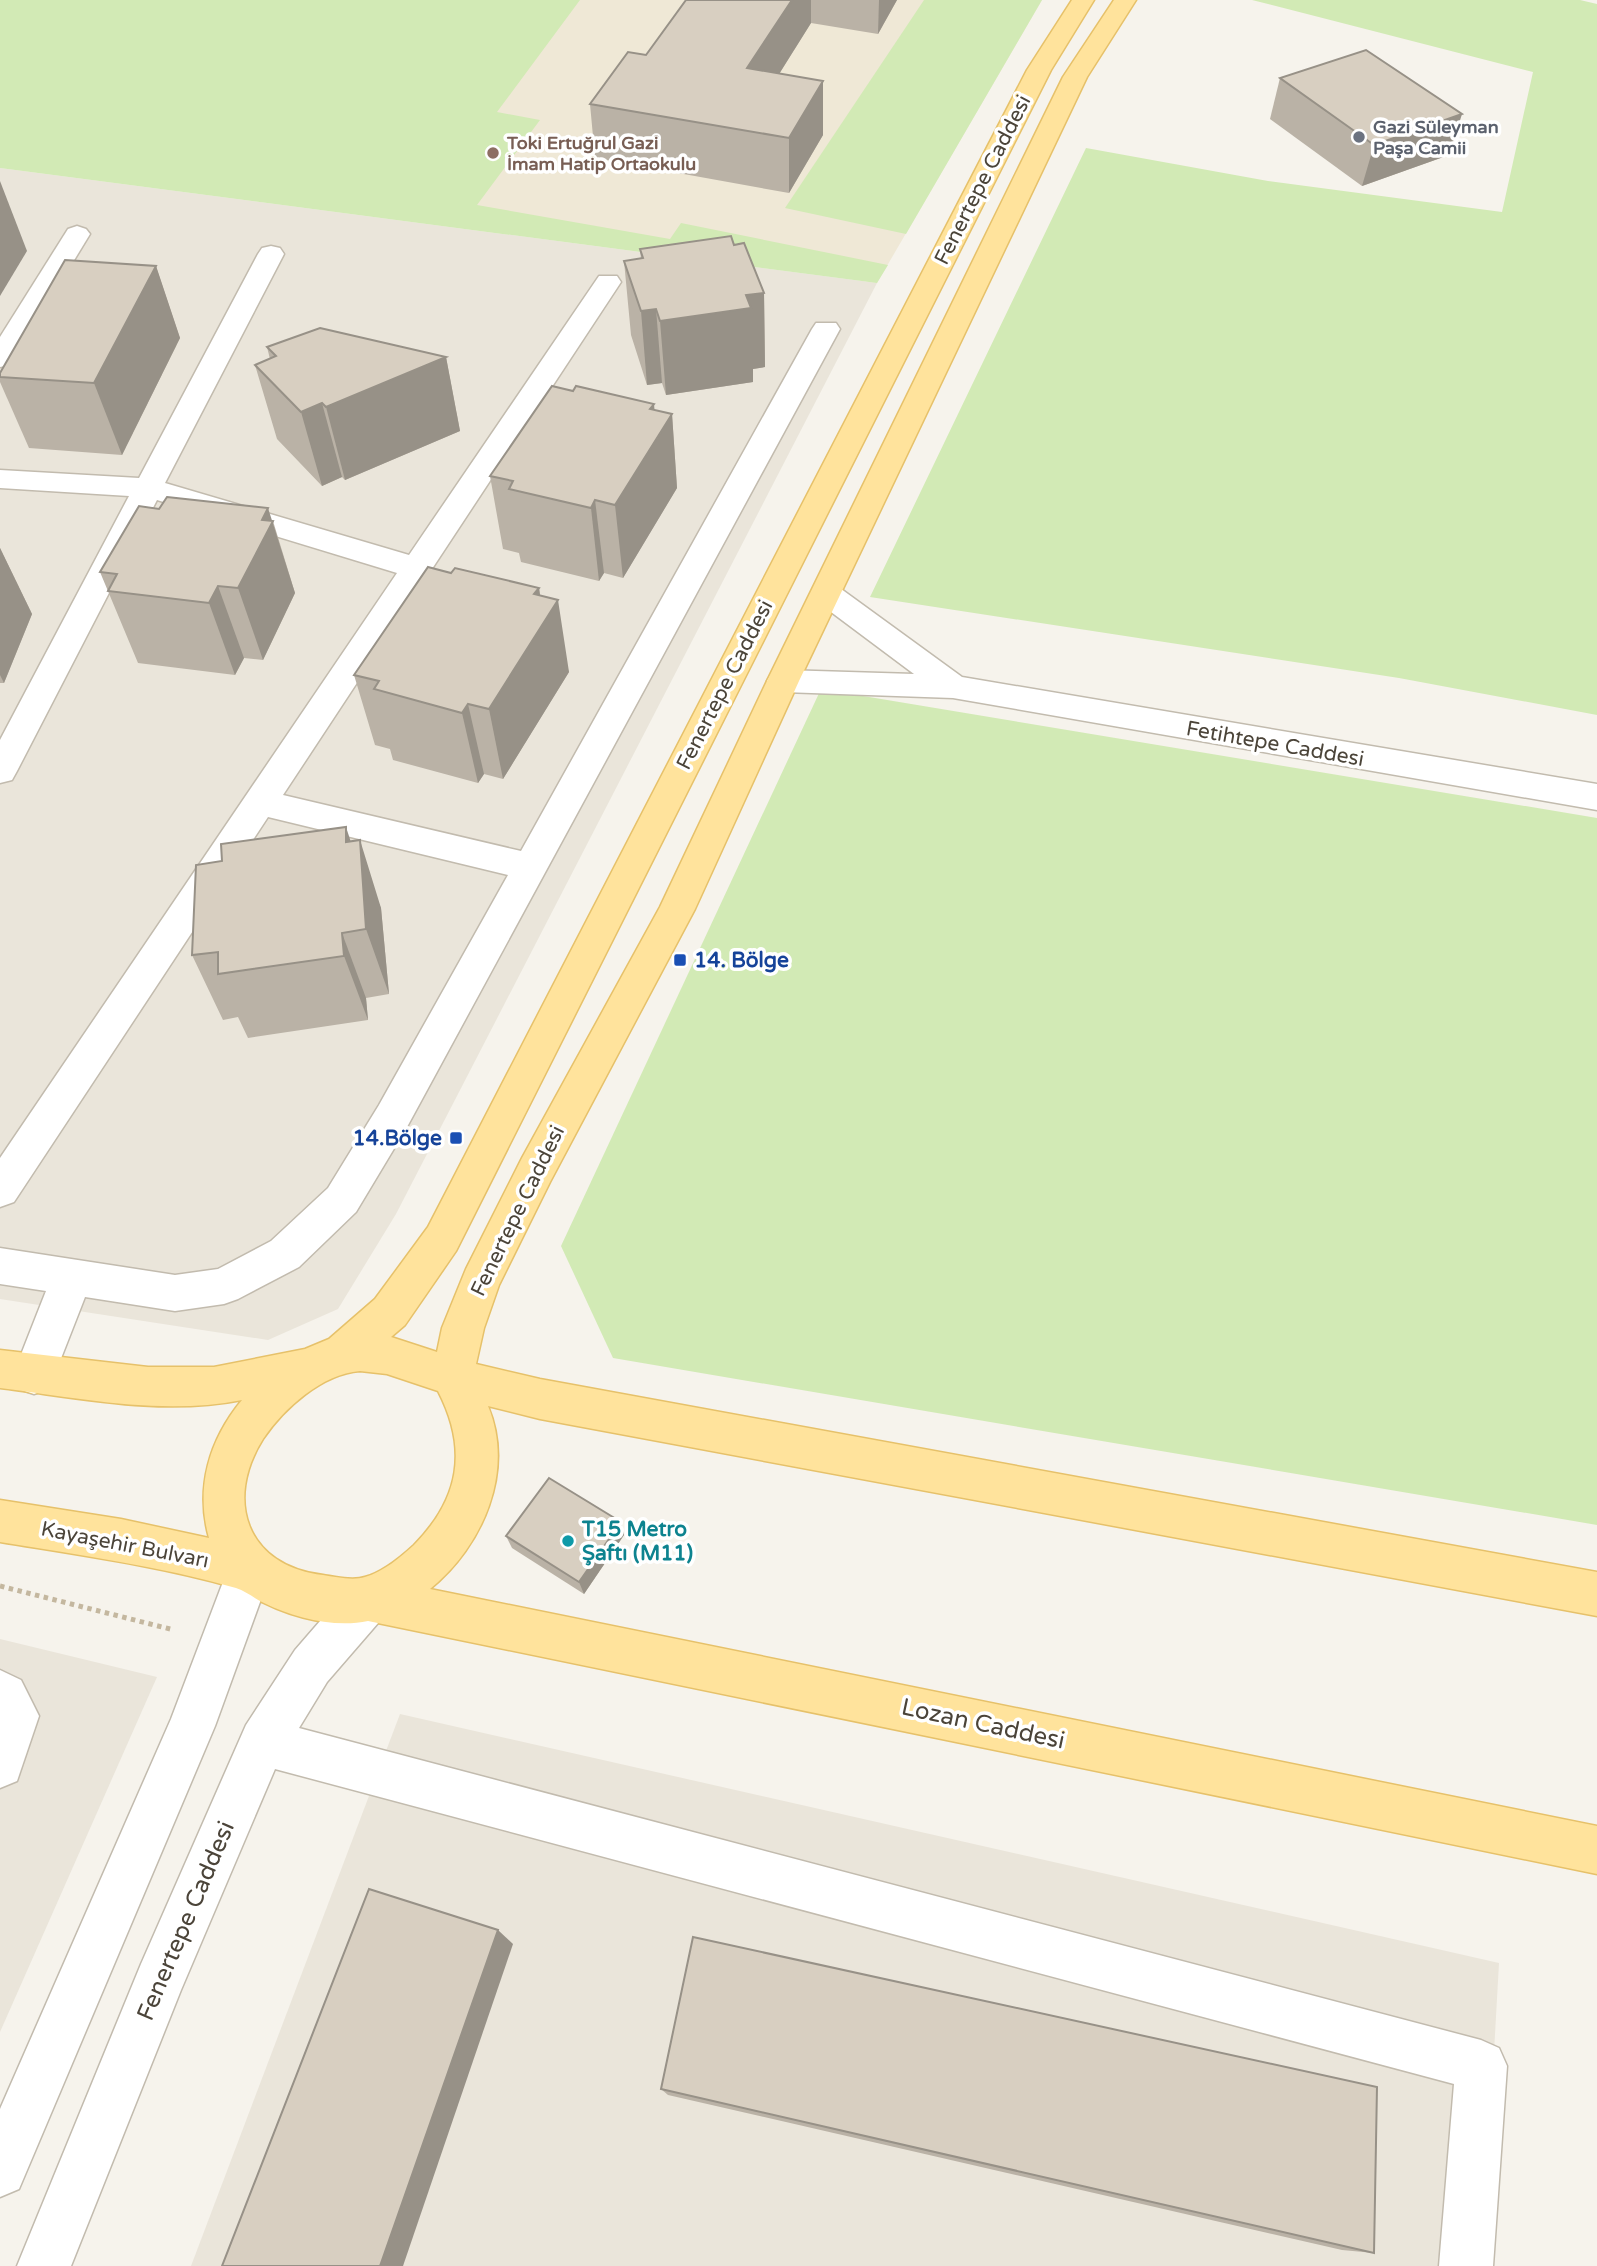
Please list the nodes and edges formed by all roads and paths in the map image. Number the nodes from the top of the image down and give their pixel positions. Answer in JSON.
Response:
{"nodes":[{"id":1,"x":1083,"y":0,"type":"edge"},
{"id":2,"x":1125,"y":0,"type":"edge"},
{"id":3,"x":77,"y":234,"type":"dead end"},
{"id":4,"x":271,"y":254,"type":"dead end"},
{"id":5,"x":608,"y":282,"type":"dead end"},
{"id":6,"x":826,"y":329,"type":"dead end"},
{"id":7,"x":0,"y":359,"type":"edge"},
{"id":8,"x":0,"y":479,"type":"edge"},
{"id":9,"x":148,"y":488,"type":"junction"},
{"id":10,"x":417,"y":568,"type":"junction"},
{"id":11,"x":826,"y":593,"type":"junction"},
{"id":12,"x":783,"y":681,"type":"junction"},
{"id":13,"x":953,"y":687,"type":"junction"},
{"id":14,"x":0,"y":771,"type":"edge"},
{"id":15,"x":1597,"y":797,"type":"edge"},
{"id":16,"x":260,"y":802,"type":"junction"},
{"id":17,"x":530,"y":867,"type":"junction"},
{"id":18,"x":0,"y":1190,"type":"edge"},
{"id":19,"x":0,"y":1266,"type":"edge"},
{"id":20,"x":72,"y":1278,"type":"junction"},
{"id":21,"x":329,"y":1360,"type":"junction"},
{"id":22,"x":17,"y":1372,"type":"edge"},
{"id":23,"x":452,"y":1376,"type":"junction"},
{"id":24,"x":0,"y":1521,"type":"edge"},
{"id":25,"x":250,"y":1569,"type":"junction"},
{"id":26,"x":0,"y":1586,"type":"edge"},
{"id":27,"x":1597,"y":1594,"type":"edge"},
{"id":28,"x":369,"y":1599,"type":"junction"},
{"id":29,"x":223,"y":1643,"type":"junction"},
{"id":30,"x":0,"y":1693,"type":"edge"},
{"id":31,"x":263,"y":1742,"type":"junction"},
{"id":32,"x":0,"y":1764,"type":"edge"},
{"id":33,"x":1597,"y":1850,"type":"edge"},
{"id":34,"x":0,"y":2170,"type":"edge"},
{"id":35,"x":44,"y":2266,"type":"edge"},
{"id":36,"x":1466,"y":2266,"type":"edge"}],
"edges":[{"from":1,"to":21,"type":"main road","name":"Fenertepe Caddesi"},
{"from":2,"to":11,"type":"main road","name":"Fenertepe Caddesi"},
{"from":3,"to":7,"type":"street"},
{"from":4,"to":9,"type":"street"},
{"from":5,"to":10,"type":"street"},
{"from":6,"to":17,"type":"street"},
{"from":8,"to":9,"type":"street"},
{"from":9,"to":10,"type":"street"},
{"from":9,"to":14,"type":"street"},
{"from":10,"to":16,"type":"street"},
{"from":11,"to":12,"type":"main road","name":"Fenertepe Caddesi"},
{"from":11,"to":13,"type":"street"},
{"from":12,"to":13,"type":"street","name":"Fetihtepe Caddesi"},
{"from":12,"to":23,"type":"main road","name":"Fenertepe Caddesi"},
{"from":13,"to":15,"type":"street","name":"Fetihtepe Caddesi"},
{"from":16,"to":17,"type":"street"},
{"from":16,"to":18,"type":"street"},
{"from":17,"to":20,"type":"street"},
{"from":19,"to":20,"type":"street"},
{"from":20,"to":22,"type":"street"},
{"from":21,"to":22,"type":"main road"},
{"from":21,"to":23,"type":"main road"},
{"from":21,"to":25,"type":"main road","name":"Fenertepe Caddesi"},
{"from":23,"to":27,"type":"main road"},
{"from":23,"to":28,"type":"main road"},
{"from":24,"to":25,"type":"main road","name":"Kayaşehir Bulvarı"},
{"from":25,"to":28,"type":"main road","name":"Lozan Caddesi"},
{"from":25,"to":29,"type":"street"},
{"from":26,"to":29,"type":"path"},
{"from":28,"to":31,"type":"street","name":"Fenertepe Caddesi"},
{"from":28,"to":33,"type":"main road","name":"Lozan Caddesi"},
{"from":29,"to":34,"type":"street"},
{"from":30,"to":32,"type":"street"},
{"from":31,"to":35,"type":"street","name":"Fenertepe Caddesi"},
{"from":31,"to":36,"type":"street"}]}
